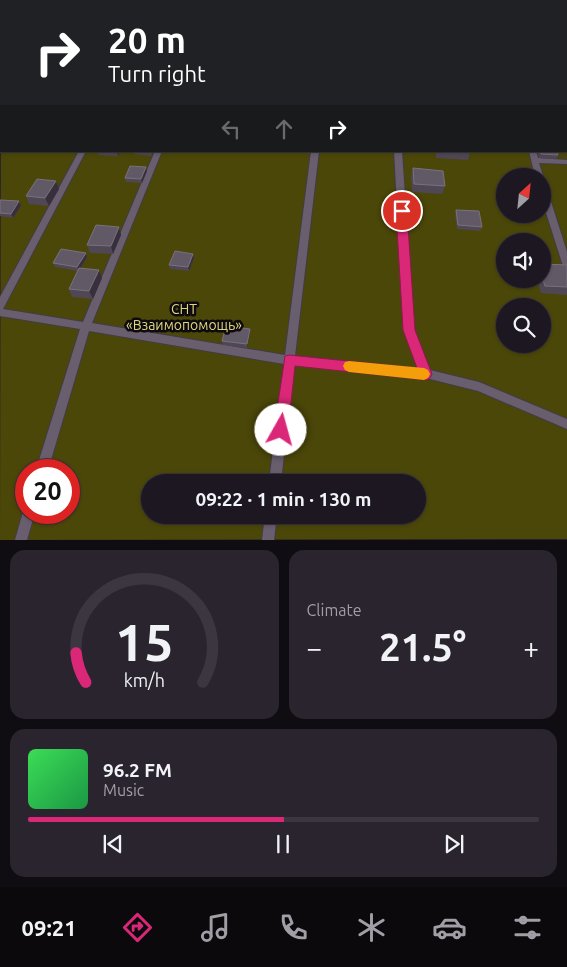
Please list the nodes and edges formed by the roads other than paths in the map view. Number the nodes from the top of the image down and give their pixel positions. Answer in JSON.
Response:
{"nodes":[{"id":1,"x":82,"y":152,"type":"edge"},
{"id":2,"x":159,"y":152,"type":"edge"},
{"id":3,"x":315,"y":152,"type":"edge"},
{"id":4,"x":398,"y":152,"type":"edge"},
{"id":5,"x":532,"y":152,"type":"edge"},
{"id":6,"x":534,"y":160,"type":"junction"},
{"id":7,"x":567,"y":162,"type":"edge"},
{"id":8,"x":537,"y":168,"type":"edge"},
{"id":9,"x":551,"y":211,"type":"edge"},
{"id":10,"x":564,"y":248,"type":"edge"},
{"id":11,"x":567,"y":266,"type":"edge"},
{"id":12,"x":0,"y":306,"type":"edge"},
{"id":13,"x":0,"y":312,"type":"edge"},
{"id":14,"x":86,"y":326,"type":"junction"},
{"id":15,"x":289,"y":360,"type":"junction"},
{"id":16,"x":426,"y":374,"type":"junction"},
{"id":17,"x":567,"y":424,"type":"edge"},
{"id":18,"x":45,"y":459,"type":"edge"},
{"id":19,"x":276,"y":474,"type":"edge"},
{"id":20,"x":26,"y":524,"type":"edge"},
{"id":21,"x":270,"y":524,"type":"edge"},
{"id":22,"x":21,"y":540,"type":"edge"},
{"id":23,"x":268,"y":540,"type":"edge"}],
"edges":[{"from":1,"to":12,"type":"lane"},
{"from":2,"to":14,"type":"lane"},
{"from":3,"to":15,"type":"lane"},
{"from":4,"to":16,"type":"lane"},
{"from":5,"to":6,"type":"lane"},
{"from":6,"to":7,"type":"lane"},
{"from":6,"to":8,"type":"lane"},
{"from":9,"to":10,"type":"lane"},
{"from":10,"to":11,"type":"lane"},
{"from":13,"to":14,"type":"lane"},
{"from":14,"to":15,"type":"lane"},
{"from":14,"to":18,"type":"lane"},
{"from":15,"to":16,"type":"lane"},
{"from":15,"to":19,"type":"lane"},
{"from":16,"to":17,"type":"lane"},
{"from":20,"to":22,"type":"lane"},
{"from":21,"to":23,"type":"lane"}]}
